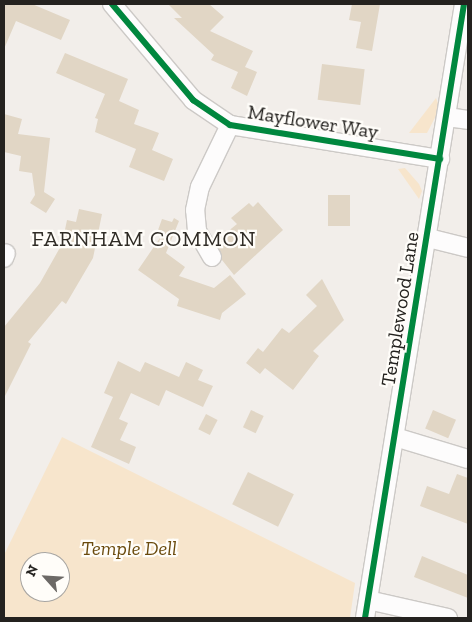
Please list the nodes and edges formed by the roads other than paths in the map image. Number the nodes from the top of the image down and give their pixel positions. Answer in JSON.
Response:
{"nodes":[{"id":1,"x":112,"y":4,"type":"edge"},
{"id":2,"x":464,"y":4,"type":"edge"},
{"id":3,"x":447,"y":117,"type":"junction"},
{"id":4,"x":468,"y":120,"type":"edge"},
{"id":5,"x":230,"y":125,"type":"junction"},
{"id":6,"x":440,"y":159,"type":"junction"},
{"id":7,"x":428,"y":238,"type":"junction"},
{"id":8,"x":468,"y":248,"type":"edge"},
{"id":9,"x":212,"y":257,"type":"dead end"},
{"id":10,"x":395,"y":437,"type":"junction"},
{"id":11,"x":468,"y":459,"type":"edge"},
{"id":12,"x":368,"y":600,"type":"junction"},
{"id":13,"x":365,"y":618,"type":"edge"},
{"id":14,"x":448,"y":618,"type":"edge"}],
"edges":[{"from":1,"to":5,"type":"street","name":"Mayflower Way"},
{"from":2,"to":3,"type":"street","name":"Templewood Lane"},
{"from":3,"to":4,"type":"street"},
{"from":3,"to":6,"type":"street","name":"Templewood Lane"},
{"from":5,"to":6,"type":"street","name":"Mayflower Way"},
{"from":5,"to":9,"type":"street"},
{"from":6,"to":7,"type":"street","name":"Templewood Lane"},
{"from":7,"to":8,"type":"street"},
{"from":7,"to":10,"type":"street","name":"Templewood Lane"},
{"from":10,"to":11,"type":"street"},
{"from":10,"to":12,"type":"street","name":"Templewood Lane"},
{"from":12,"to":13,"type":"street","name":"Templewood Lane"},
{"from":12,"to":14,"type":"street"}]}
